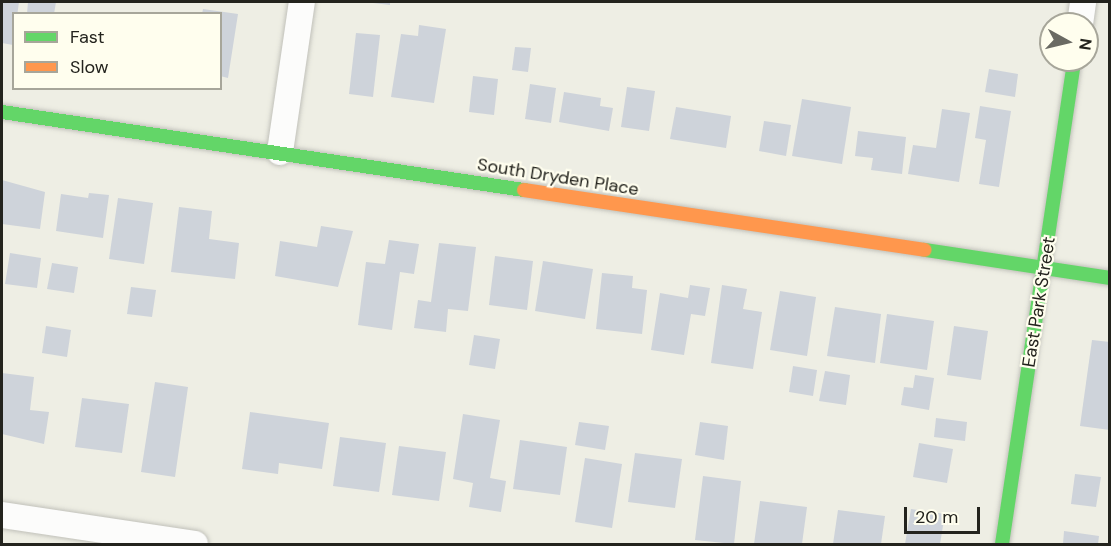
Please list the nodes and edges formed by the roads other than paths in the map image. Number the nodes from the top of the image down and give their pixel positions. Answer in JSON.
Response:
{"nodes":[{"id":1,"x":302,"y":2,"type":"edge"},
{"id":2,"x":1072,"y":72,"type":"edge"},
{"id":3,"x":2,"y":112,"type":"edge"},
{"id":4,"x":280,"y":152,"type":"junction"},
{"id":5,"x":1044,"y":268,"type":"junction"},
{"id":6,"x":1110,"y":278,"type":"edge"},
{"id":7,"x":2,"y":516,"type":"edge"},
{"id":8,"x":195,"y":544,"type":"edge"},
{"id":9,"x":1002,"y":544,"type":"edge"}],
"edges":[{"from":1,"to":4,"type":"street"},
{"from":2,"to":5,"type":"street","name":"East Park Street"},
{"from":3,"to":4,"type":"street","name":"South Dryden Place"},
{"from":4,"to":5,"type":"street","name":"South Dryden Place"},
{"from":5,"to":6,"type":"street","name":"South Dryden Place"},
{"from":5,"to":9,"type":"street","name":"East Park Street"},
{"from":7,"to":8,"type":"street"}]}
